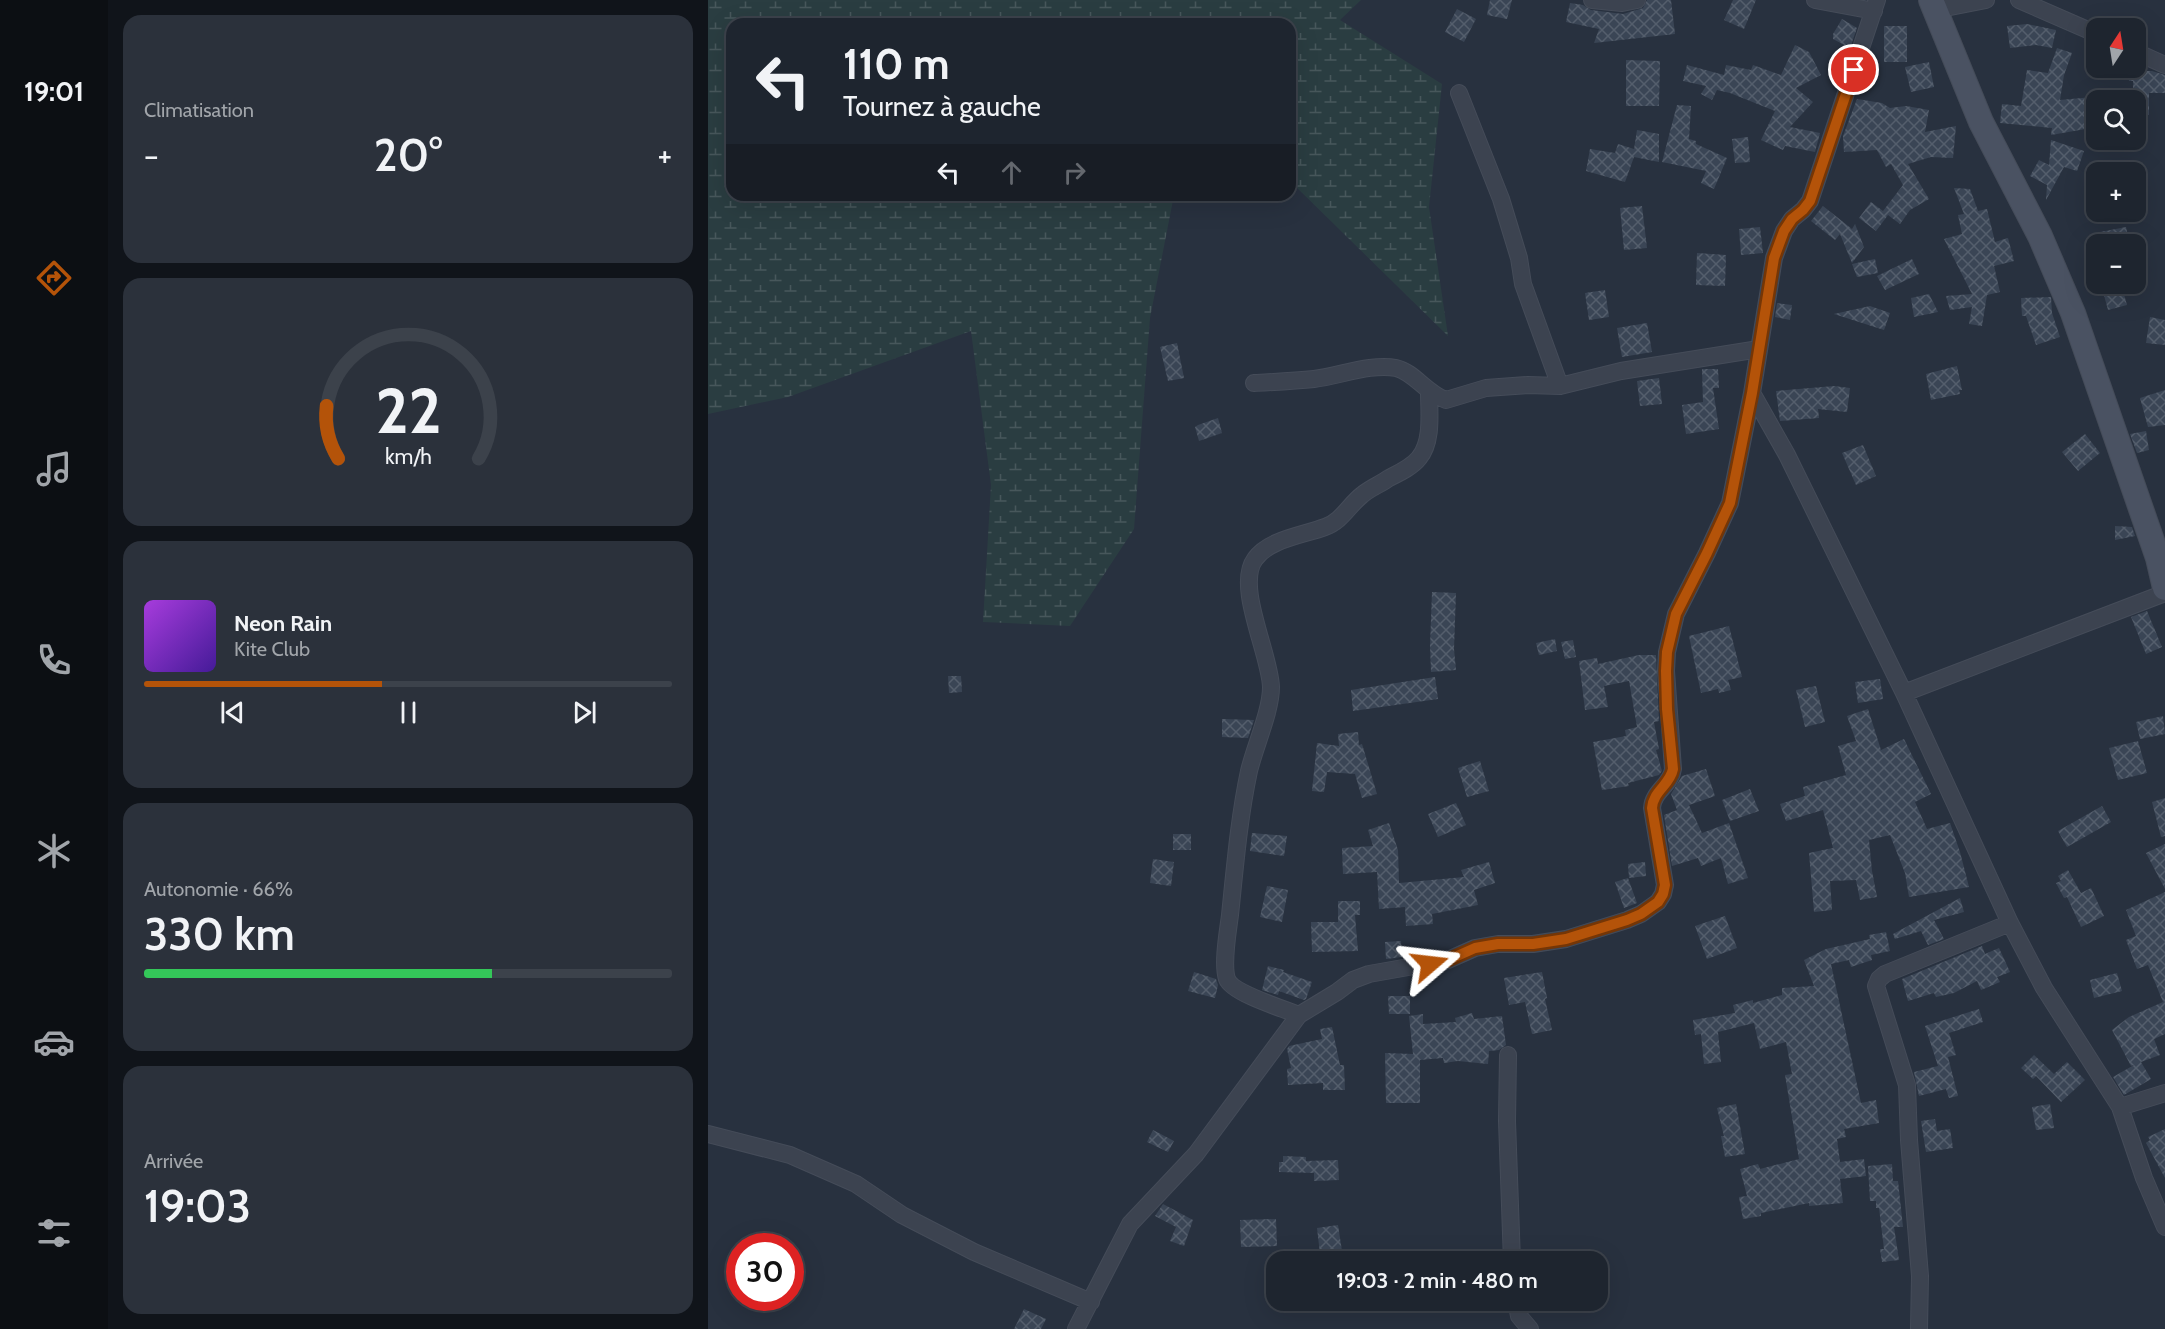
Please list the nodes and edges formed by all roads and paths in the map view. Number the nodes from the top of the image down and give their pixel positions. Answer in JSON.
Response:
{"nodes":[{"id":1,"x":1592,"y":0,"type":"edge"},
{"id":2,"x":1637,"y":0,"type":"edge"},
{"id":3,"x":1815,"y":0,"type":"edge"},
{"id":4,"x":1986,"y":0,"type":"edge"},
{"id":5,"x":2019,"y":0,"type":"edge"},
{"id":6,"x":1876,"y":5,"type":"edge"},
{"id":7,"x":1933,"y":5,"type":"edge"},
{"id":8,"x":2086,"y":29,"type":"edge"},
{"id":9,"x":2146,"y":56,"type":"edge"},
{"id":10,"x":2165,"y":65,"type":"edge"},
{"id":11,"x":1459,"y":93,"type":"dead end"},
{"id":12,"x":1759,"y":350,"type":"junction"},
{"id":13,"x":1254,"y":383,"type":"dead end"},
{"id":14,"x":1560,"y":386,"type":"junction"},
{"id":15,"x":1429,"y":392,"type":"junction"},
{"id":16,"x":1752,"y":393,"type":"junction"},
{"id":17,"x":2165,"y":588,"type":"edge"},
{"id":18,"x":2165,"y":592,"type":"edge"},
{"id":19,"x":1904,"y":693,"type":"junction"},
{"id":20,"x":2010,"y":923,"type":"junction"},
{"id":21,"x":1299,"y":1015,"type":"junction"},
{"id":22,"x":1508,"y":1055,"type":"dead end"},
{"id":23,"x":2165,"y":1093,"type":"edge"},
{"id":24,"x":2120,"y":1107,"type":"junction"},
{"id":25,"x":708,"y":1134,"type":"edge"},
{"id":26,"x":2165,"y":1227,"type":"edge"},
{"id":27,"x":1512,"y":1251,"type":"edge"},
{"id":28,"x":1091,"y":1302,"type":"junction"},
{"id":29,"x":1518,"y":1311,"type":"edge"},
{"id":30,"x":1076,"y":1329,"type":"edge"},
{"id":31,"x":1530,"y":1329,"type":"edge"},
{"id":32,"x":1919,"y":1329,"type":"edge"}],
"edges":[{"from":1,"to":2,"type":"street"},
{"from":3,"to":6,"type":"street"},
{"from":4,"to":7,"type":"street"},
{"from":5,"to":8,"type":"street"},
{"from":6,"to":12,"type":"street"},
{"from":7,"to":17,"type":"street"},
{"from":9,"to":10,"type":"street"},
{"from":11,"to":14,"type":"street"},
{"from":12,"to":14,"type":"street"},
{"from":12,"to":16,"type":"street"},
{"from":13,"to":15,"type":"street"},
{"from":14,"to":15,"type":"street"},
{"from":15,"to":21,"type":"street"},
{"from":16,"to":19,"type":"street"},
{"from":16,"to":21,"type":"street"},
{"from":18,"to":19,"type":"street"},
{"from":19,"to":20,"type":"street"},
{"from":20,"to":24,"type":"street"},
{"from":20,"to":32,"type":"street"},
{"from":21,"to":28,"type":"street"},
{"from":22,"to":27,"type":"street"},
{"from":23,"to":24,"type":"street"},
{"from":24,"to":26,"type":"street"},
{"from":25,"to":28,"type":"street"},
{"from":28,"to":30,"type":"street"},
{"from":29,"to":31,"type":"street"}]}
